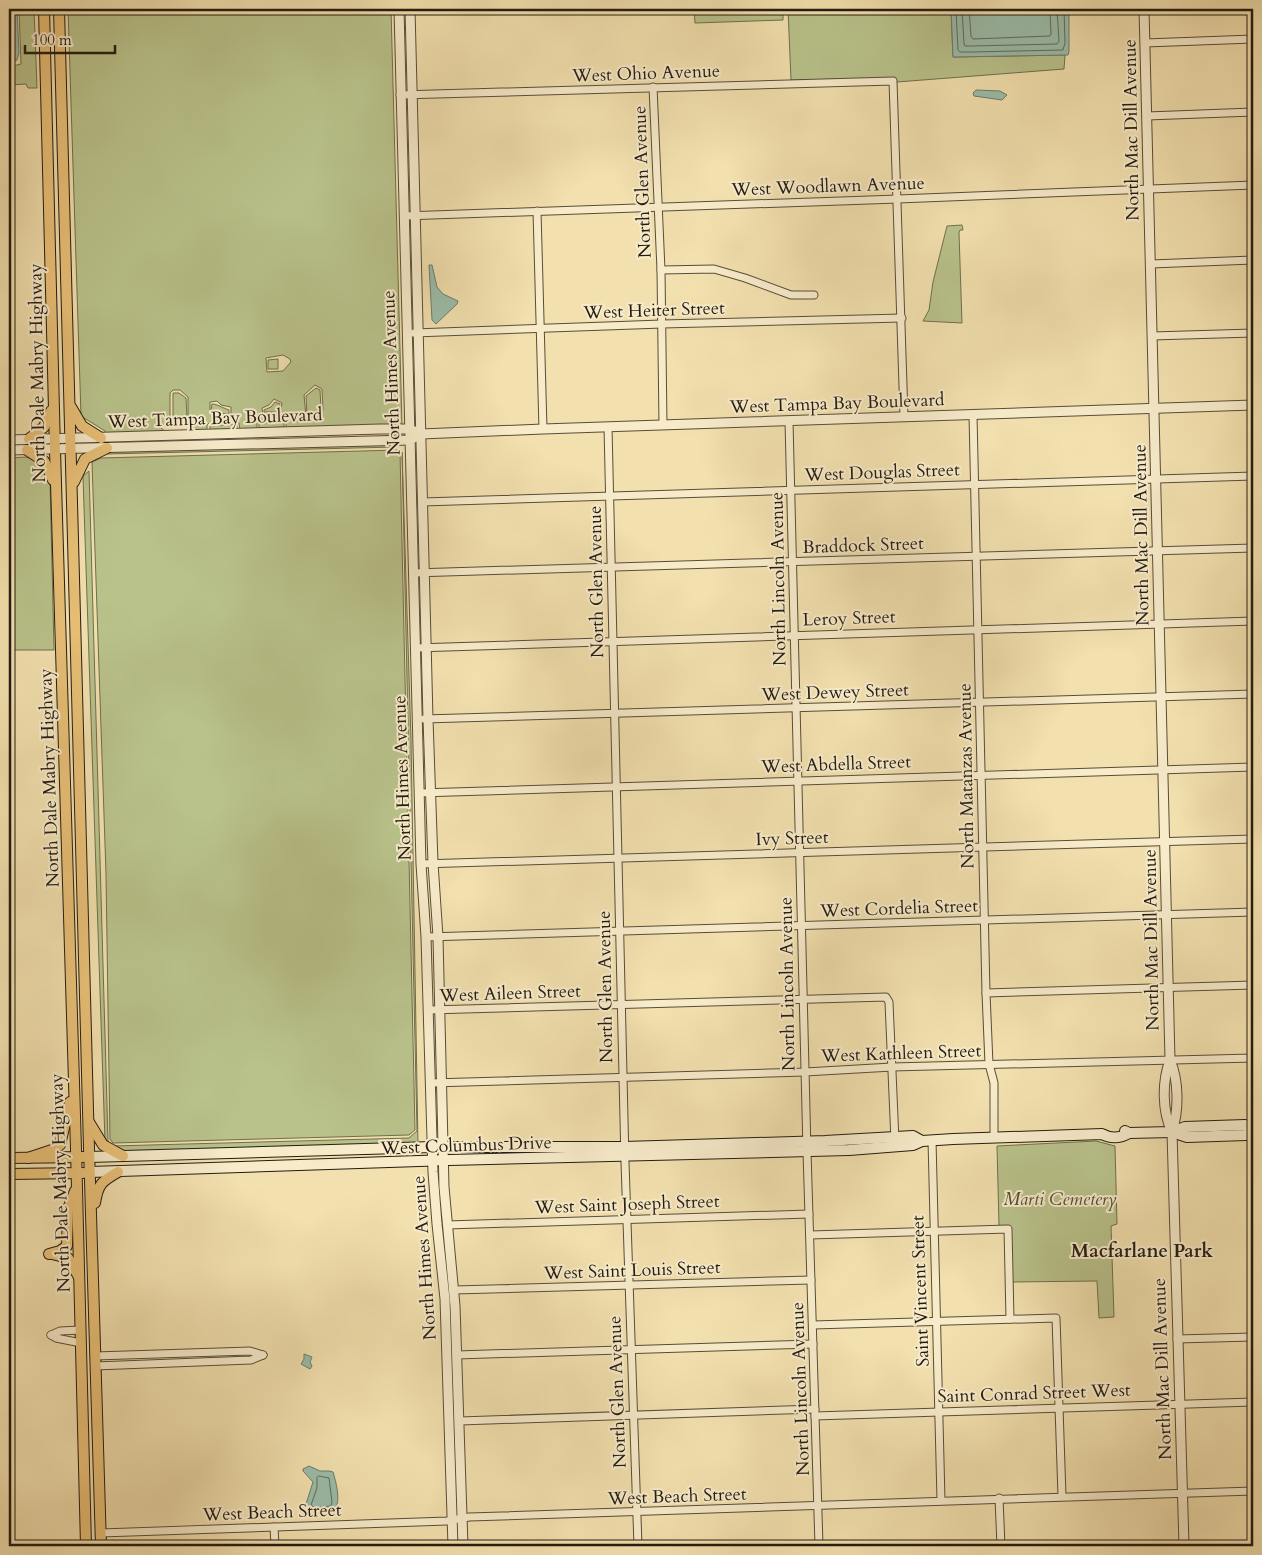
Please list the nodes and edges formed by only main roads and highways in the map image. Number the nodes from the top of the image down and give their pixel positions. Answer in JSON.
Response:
{"nodes":[{"id":1,"x":44,"y":9,"type":"edge"},
{"id":2,"x":59,"y":9,"type":"edge"},
{"id":3,"x":46,"y":72,"type":"junction"},
{"id":4,"x":61,"y":72,"type":"junction"},
{"id":5,"x":54,"y":405,"type":"junction"},
{"id":6,"x":70,"y":405,"type":"junction"},
{"id":7,"x":101,"y":438,"type":"road end"},
{"id":8,"x":29,"y":439,"type":"road end"},
{"id":9,"x":106,"y":448,"type":"road end"},
{"id":10,"x":27,"y":450,"type":"road end"},
{"id":11,"x":72,"y":485,"type":"junction"},
{"id":12,"x":56,"y":488,"type":"junction"},
{"id":13,"x":65,"y":758,"type":"junction"},
{"id":14,"x":80,"y":758,"type":"junction"},
{"id":15,"x":74,"y":1084,"type":"junction"},
{"id":16,"x":88,"y":1122,"type":"junction"},
{"id":17,"x":1253,"y":1130,"type":"edge"},
{"id":18,"x":258,"y":1151,"type":"junction"},
{"id":19,"x":624,"y":1152,"type":"junction"},
{"id":20,"x":89,"y":1156,"type":"junction"},
{"id":21,"x":123,"y":1156,"type":"junction"},
{"id":22,"x":76,"y":1157,"type":"junction"},
{"id":23,"x":9,"y":1158,"type":"edge"},
{"id":24,"x":28,"y":1158,"type":"junction"},
{"id":25,"x":259,"y":1167,"type":"junction"},
{"id":26,"x":90,"y":1172,"type":"junction"},
{"id":27,"x":118,"y":1172,"type":"junction"},
{"id":28,"x":76,"y":1173,"type":"junction"},
{"id":29,"x":9,"y":1174,"type":"edge"},
{"id":30,"x":77,"y":1185,"type":"junction"},
{"id":31,"x":92,"y":1228,"type":"junction"},
{"id":32,"x":79,"y":1277,"type":"junction"},
{"id":33,"x":81,"y":1330,"type":"junction"},
{"id":34,"x":95,"y":1365,"type":"junction"},
{"id":35,"x":84,"y":1438,"type":"junction"},
{"id":36,"x":98,"y":1438,"type":"junction"},
{"id":37,"x":86,"y":1513,"type":"junction"},
{"id":38,"x":101,"y":1533,"type":"junction"},
{"id":39,"x":86,"y":1546,"type":"edge"},
{"id":40,"x":102,"y":1546,"type":"edge"}],
"edges":[{"from":1,"to":3,"type":"main road","name":"North Dale Mabry Highway"},
{"from":2,"to":4,"type":"main road","name":"North Dale Mabry Highway"},
{"from":3,"to":4,"type":"main road"},
{"from":3,"to":5,"type":"main road","name":"North Dale Mabry Highway"},
{"from":4,"to":6,"type":"main road","name":"North Dale Mabry Highway"},
{"from":5,"to":8,"type":"main road"},
{"from":5,"to":12,"type":"main road","name":"North Dale Mabry Highway"},
{"from":6,"to":7,"type":"main road"},
{"from":6,"to":11,"type":"main road","name":"North Dale Mabry Highway"},
{"from":9,"to":11,"type":"main road"},
{"from":10,"to":12,"type":"main road"},
{"from":11,"to":14,"type":"main road","name":"North Dale Mabry Highway"},
{"from":12,"to":13,"type":"main road","name":"North Dale Mabry Highway"},
{"from":13,"to":14,"type":"main road"},
{"from":13,"to":15,"type":"main road","name":"North Dale Mabry Highway"},
{"from":14,"to":16,"type":"main road","name":"North Dale Mabry Highway"},
{"from":15,"to":22,"type":"main road","name":"North Dale Mabry Highway"},
{"from":15,"to":24,"type":"main road"},
{"from":16,"to":20,"type":"main road","name":"North Dale Mabry Highway"},
{"from":16,"to":21,"type":"main road"},
{"from":17,"to":19,"type":"main road","name":"West Columbus Drive"},
{"from":18,"to":19,"type":"main road","name":"West Columbus Drive"},
{"from":18,"to":21,"type":"main road","name":"West Columbus Drive"},
{"from":18,"to":25,"type":"main road"},
{"from":19,"to":25,"type":"main road","name":"West Columbus Drive"},
{"from":20,"to":21,"type":"main road","name":"West Columbus Drive"},
{"from":20,"to":22,"type":"main road","name":"West Columbus Drive"},
{"from":20,"to":26,"type":"main road","name":"North Dale Mabry Highway"},
{"from":22,"to":24,"type":"main road","name":"West Columbus Drive"},
{"from":22,"to":28,"type":"main road","name":"North Dale Mabry Highway"},
{"from":23,"to":24,"type":"main road","name":"West Columbus Drive"},
{"from":25,"to":27,"type":"main road","name":"West Columbus Drive"},
{"from":26,"to":27,"type":"main road","name":"West Columbus Drive"},
{"from":26,"to":28,"type":"main road","name":"West Columbus Drive"},
{"from":26,"to":31,"type":"main road","name":"North Dale Mabry Highway"},
{"from":27,"to":31,"type":"main road"},
{"from":28,"to":29,"type":"main road","name":"West Columbus Drive"},
{"from":28,"to":30,"type":"main road","name":"North Dale Mabry Highway"},
{"from":30,"to":32,"type":"main road","name":"North Dale Mabry Highway"},
{"from":30,"to":32,"type":"main road"},
{"from":31,"to":34,"type":"main road","name":"North Dale Mabry Highway"},
{"from":32,"to":33,"type":"main road","name":"North Dale Mabry Highway"},
{"from":33,"to":34,"type":"main road"},
{"from":33,"to":35,"type":"main road","name":"North Dale Mabry Highway"},
{"from":34,"to":36,"type":"main road","name":"North Dale Mabry Highway"},
{"from":35,"to":36,"type":"main road"},
{"from":35,"to":37,"type":"main road","name":"North Dale Mabry Highway"},
{"from":36,"to":38,"type":"main road","name":"North Dale Mabry Highway"},
{"from":37,"to":38,"type":"main road"},
{"from":37,"to":39,"type":"main road","name":"North Dale Mabry Highway"},
{"from":38,"to":40,"type":"main road","name":"North Dale Mabry Highway"}]}
